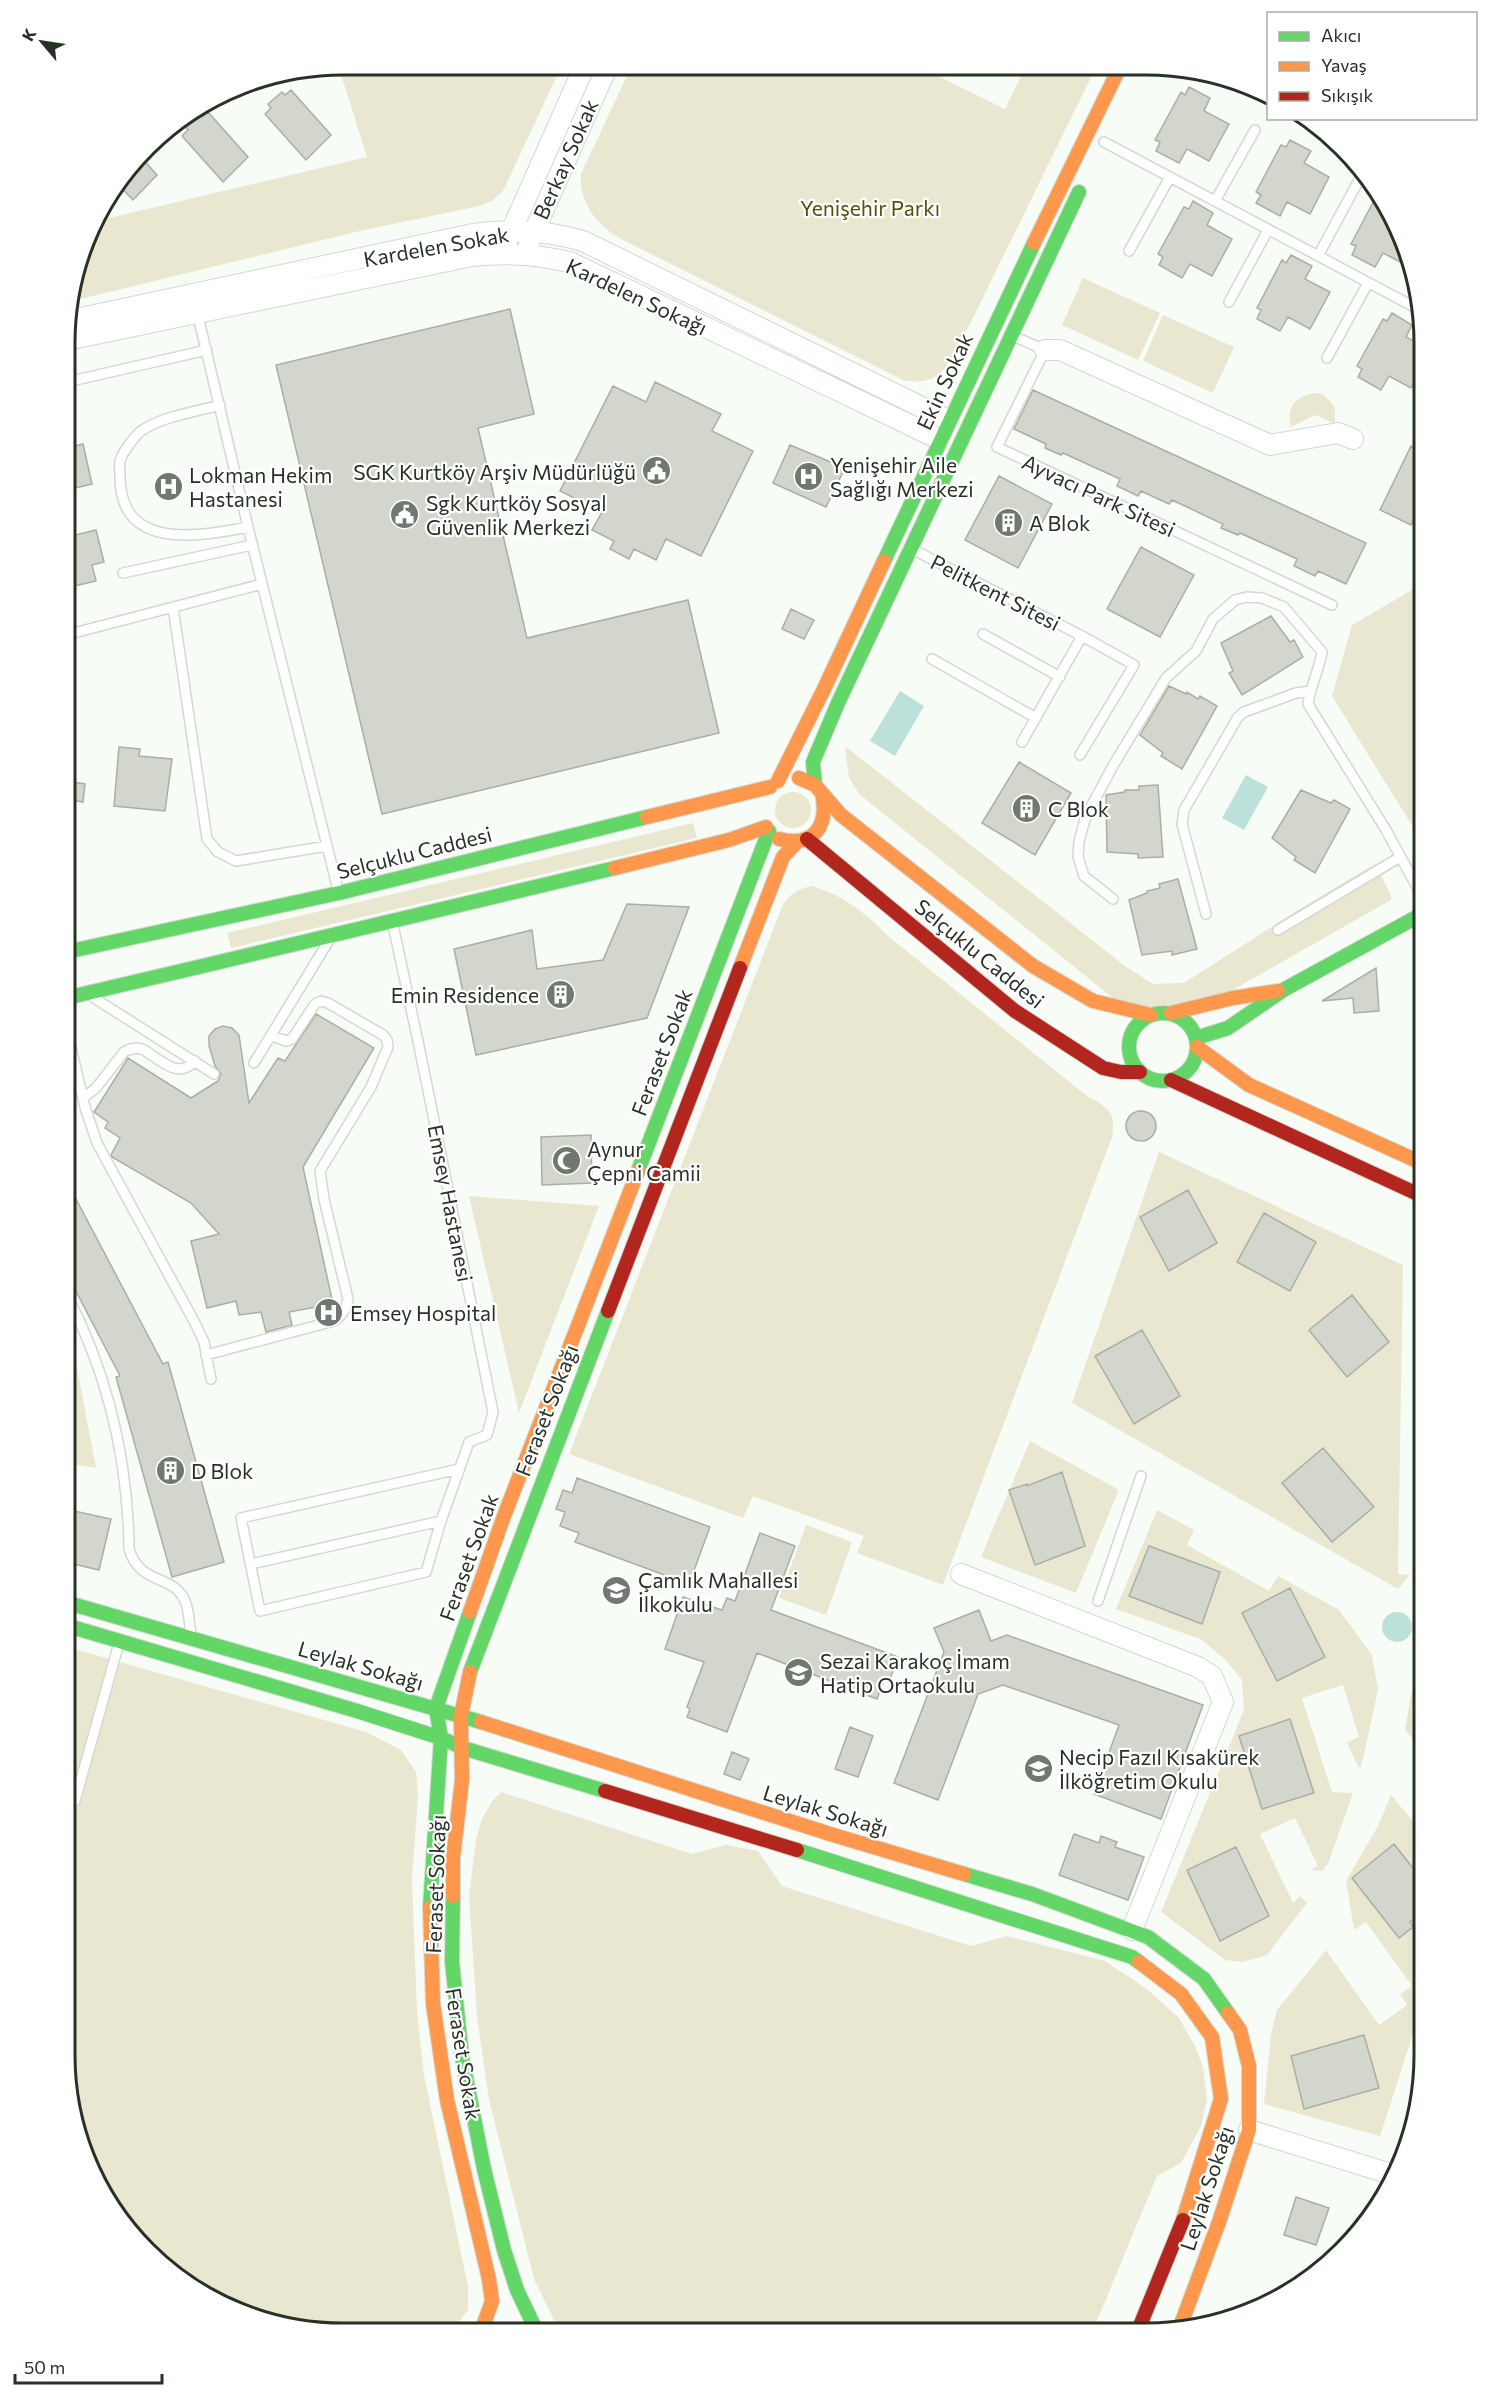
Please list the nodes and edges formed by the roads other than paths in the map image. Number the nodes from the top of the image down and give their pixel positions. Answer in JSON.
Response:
{"nodes":[{"id":1,"x":580,"y":75,"type":"edge"},
{"id":2,"x":603,"y":75,"type":"edge"},
{"id":3,"x":1116,"y":75,"type":"edge"},
{"id":4,"x":1255,"y":130,"type":"dead end"},
{"id":5,"x":1104,"y":142,"type":"dead end"},
{"id":6,"x":1170,"y":177,"type":"junction"},
{"id":7,"x":1359,"y":180,"type":"edge"},
{"id":8,"x":1083,"y":184,"type":"dead end"},
{"id":9,"x":1215,"y":201,"type":"junction"},
{"id":10,"x":1269,"y":230,"type":"junction"},
{"id":11,"x":510,"y":231,"type":"junction"},
{"id":12,"x":532,"y":231,"type":"junction"},
{"id":13,"x":1130,"y":251,"type":"dead end"},
{"id":14,"x":504,"y":253,"type":"junction"},
{"id":15,"x":525,"y":254,"type":"junction"},
{"id":16,"x":1318,"y":256,"type":"junction"},
{"id":17,"x":1368,"y":283,"type":"junction"},
{"id":18,"x":1229,"y":302,"type":"dead end"},
{"id":19,"x":1411,"y":305,"type":"edge"},
{"id":20,"x":197,"y":312,"type":"junction"},
{"id":21,"x":76,"y":319,"type":"edge"},
{"id":22,"x":1011,"y":335,"type":"junction"},
{"id":23,"x":75,"y":338,"type":"edge"},
{"id":24,"x":207,"y":350,"type":"junction"},
{"id":25,"x":1045,"y":350,"type":"junction"},
{"id":26,"x":1327,"y":358,"type":"dead end"},
{"id":27,"x":75,"y":380,"type":"edge"},
{"id":28,"x":220,"y":405,"type":"junction"},
{"id":29,"x":948,"y":420,"type":"junction"},
{"id":30,"x":963,"y":437,"type":"junction"},
{"id":31,"x":1353,"y":439,"type":"dead end"},
{"id":32,"x":939,"y":440,"type":"junction"},
{"id":33,"x":248,"y":527,"type":"junction"},
{"id":34,"x":252,"y":545,"type":"junction"},
{"id":35,"x":910,"y":548,"type":"junction"},
{"id":36,"x":123,"y":573,"type":"dead end"},
{"id":37,"x":262,"y":584,"type":"junction"},
{"id":38,"x":1332,"y":605,"type":"dead end"},
{"id":39,"x":173,"y":607,"type":"junction"},
{"id":40,"x":75,"y":633,"type":"edge"},
{"id":41,"x":984,"y":634,"type":"dead end"},
{"id":42,"x":1082,"y":636,"type":"junction"},
{"id":43,"x":932,"y":659,"type":"dead end"},
{"id":44,"x":1060,"y":677,"type":"junction"},
{"id":45,"x":1310,"y":691,"type":"junction"},
{"id":46,"x":1036,"y":718,"type":"junction"},
{"id":47,"x":1022,"y":742,"type":"dead end"},
{"id":48,"x":1080,"y":755,"type":"dead end"},
{"id":49,"x":774,"y":784,"type":"junction"},
{"id":50,"x":818,"y":789,"type":"junction"},
{"id":51,"x":764,"y":818,"type":"junction"},
{"id":52,"x":802,"y":841,"type":"junction"},
{"id":53,"x":327,"y":846,"type":"junction"},
{"id":54,"x":1400,"y":857,"type":"junction"},
{"id":55,"x":1414,"y":882,"type":"edge"},
{"id":56,"x":339,"y":892,"type":"junction"},
{"id":57,"x":1113,"y":899,"type":"dead end"},
{"id":58,"x":1206,"y":914,"type":"dead end"},
{"id":59,"x":1414,"y":918,"type":"edge"},
{"id":60,"x":392,"y":923,"type":"junction"},
{"id":61,"x":1278,"y":930,"type":"dead end"},
{"id":62,"x":332,"y":934,"type":"junction"},
{"id":63,"x":75,"y":950,"type":"edge"},
{"id":64,"x":1285,"y":989,"type":"junction"},
{"id":65,"x":87,"y":993,"type":"junction"},
{"id":66,"x":75,"y":996,"type":"edge"},
{"id":67,"x":1171,"y":1013,"type":"junction"},
{"id":68,"x":1151,"y":1015,"type":"junction"},
{"id":69,"x":272,"y":1036,"type":"junction"},
{"id":70,"x":1197,"y":1042,"type":"junction"},
{"id":71,"x":195,"y":1061,"type":"junction"},
{"id":72,"x":254,"y":1063,"type":"dead end"},
{"id":73,"x":75,"y":1064,"type":"edge"},
{"id":74,"x":1140,"y":1072,"type":"junction"},
{"id":75,"x":214,"y":1074,"type":"dead end"},
{"id":76,"x":1171,"y":1080,"type":"junction"},
{"id":77,"x":83,"y":1098,"type":"junction"},
{"id":78,"x":1414,"y":1159,"type":"edge"},
{"id":79,"x":1414,"y":1192,"type":"edge"},
{"id":80,"x":75,"y":1312,"type":"edge"},
{"id":81,"x":206,"y":1355,"type":"junction"},
{"id":82,"x":211,"y":1379,"type":"dead end"},
{"id":83,"x":459,"y":1469,"type":"junction"},
{"id":84,"x":1141,"y":1476,"type":"dead end"},
{"id":85,"x":441,"y":1521,"type":"junction"},
{"id":86,"x":251,"y":1564,"type":"junction"},
{"id":87,"x":961,"y":1574,"type":"dead end"},
{"id":88,"x":1098,"y":1602,"type":"dead end"},
{"id":89,"x":75,"y":1605,"type":"edge"},
{"id":90,"x":75,"y":1628,"type":"edge"},
{"id":91,"x":192,"y":1638,"type":"junction"},
{"id":92,"x":120,"y":1641,"type":"junction"},
{"id":93,"x":436,"y":1707,"type":"junction"},
{"id":94,"x":461,"y":1716,"type":"junction"},
{"id":95,"x":441,"y":1738,"type":"junction"},
{"id":96,"x":463,"y":1748,"type":"junction"},
{"id":97,"x":75,"y":1802,"type":"dead end"},
{"id":98,"x":1132,"y":1930,"type":"junction"},
{"id":99,"x":1249,"y":2130,"type":"junction"},
{"id":100,"x":1387,"y":2173,"type":"edge"},
{"id":101,"x":1182,"y":2321,"type":"edge"},
{"id":102,"x":484,"y":2323,"type":"edge"},
{"id":103,"x":533,"y":2323,"type":"edge"},
{"id":104,"x":1141,"y":2323,"type":"edge"}],
"edges":[{"from":1,"to":11,"type":"street"},
{"from":2,"to":12,"type":"street","name":"Berkay Sokak"},
{"from":3,"to":29,"type":"street","name":"Ekin Sokak"},
{"from":4,"to":9,"type":"lane"},
{"from":5,"to":6,"type":"lane"},
{"from":6,"to":9,"type":"lane"},
{"from":6,"to":13,"type":"lane"},
{"from":7,"to":16,"type":"lane"},
{"from":8,"to":22,"type":"street","name":"Ekin Sokak"},
{"from":9,"to":10,"type":"lane"},
{"from":10,"to":16,"type":"lane"},
{"from":10,"to":18,"type":"lane"},
{"from":11,"to":12,"type":"street","name":"Kardelen Sokak"},
{"from":11,"to":14,"type":"street"},
{"from":11,"to":21,"type":"street","name":"Kardelen Sokak"},
{"from":12,"to":15,"type":"street","name":"Berkay Sokak"},
{"from":12,"to":29,"type":"street","name":"Kardelen Sokak"},
{"from":14,"to":15,"type":"street","name":"Kardelen Sokağı"},
{"from":14,"to":20,"type":"street","name":"Kardelen Sokağı"},
{"from":15,"to":32,"type":"street","name":"Kardelen Sokağı"},
{"from":16,"to":17,"type":"lane"},
{"from":17,"to":19,"type":"lane"},
{"from":17,"to":26,"type":"lane"},
{"from":20,"to":23,"type":"street","name":"Kardelen Sokağı"},
{"from":20,"to":24,"type":"lane"},
{"from":22,"to":25,"type":"lane"},
{"from":22,"to":30,"type":"street","name":"Ekin Sokak"},
{"from":24,"to":27,"type":"lane"},
{"from":24,"to":28,"type":"lane"},
{"from":25,"to":31,"type":"street"},
{"from":25,"to":38,"type":"lane","name":"Ayvacı Park Sitesi"},
{"from":28,"to":33,"type":"lane"},
{"from":28,"to":33,"type":"lane"},
{"from":29,"to":30,"type":"street"},
{"from":29,"to":32,"type":"street","name":"Ekin Sokak"},
{"from":30,"to":32,"type":"street"},
{"from":30,"to":35,"type":"street","name":"Ekin Sokak"},
{"from":32,"to":49,"type":"street","name":"Ekin Sokak"},
{"from":33,"to":34,"type":"lane"},
{"from":34,"to":36,"type":"lane"},
{"from":34,"to":37,"type":"lane"},
{"from":35,"to":42,"type":"lane","name":"Pelitkent Sitesi"},
{"from":35,"to":50,"type":"street","name":"Ekin Sokak"},
{"from":37,"to":39,"type":"lane"},
{"from":37,"to":53,"type":"lane"},
{"from":39,"to":40,"type":"lane"},
{"from":39,"to":53,"type":"lane"},
{"from":41,"to":44,"type":"lane","name":"Pelitkent Sitesi"},
{"from":42,"to":44,"type":"lane","name":"Pelitkent Sitesi"},
{"from":42,"to":48,"type":"lane","name":"Pelitkent Sitesi"},
{"from":43,"to":46,"type":"lane"},
{"from":44,"to":46,"type":"lane","name":"Pelitkent Sitesi"},
{"from":45,"to":54,"type":"lane"},
{"from":45,"to":57,"type":"lane"},
{"from":45,"to":58,"type":"lane"},
{"from":46,"to":47,"type":"lane","name":"Pelitkent Sitesi"},
{"from":49,"to":50,"type":"street"},
{"from":49,"to":51,"type":"street"},
{"from":49,"to":56,"type":"street","name":"Selçuklu Caddesi"},
{"from":50,"to":52,"type":"street"},
{"from":50,"to":68,"type":"street","name":"Selçuklu Caddesi"},
{"from":51,"to":52,"type":"street"},
{"from":51,"to":60,"type":"street"},
{"from":51,"to":93,"type":"street","name":"Feraset Sokak"},
{"from":52,"to":74,"type":"street","name":"Selçuklu Caddesi"},
{"from":52,"to":94,"type":"street","name":"Feraset Sokağı"},
{"from":53,"to":56,"type":"lane"},
{"from":54,"to":55,"type":"lane"},
{"from":54,"to":61,"type":"lane"},
{"from":56,"to":63,"type":"street","name":"Selçuklu Caddesi"},
{"from":59,"to":64,"type":"street"},
{"from":60,"to":62,"type":"street"},
{"from":60,"to":83,"type":"lane","name":"Emsey Hastanesi"},
{"from":62,"to":65,"type":"street"},
{"from":62,"to":69,"type":"lane"},
{"from":64,"to":67,"type":"street"},
{"from":64,"to":70,"type":"street"},
{"from":65,"to":66,"type":"street"},
{"from":65,"to":71,"type":"lane"},
{"from":67,"to":68,"type":"street"},
{"from":67,"to":70,"type":"street"},
{"from":68,"to":74,"type":"street"},
{"from":69,"to":72,"type":"lane"},
{"from":69,"to":81,"type":"lane"},
{"from":70,"to":76,"type":"street"},
{"from":70,"to":78,"type":"street"},
{"from":71,"to":75,"type":"lane"},
{"from":71,"to":77,"type":"lane"},
{"from":73,"to":77,"type":"lane"},
{"from":74,"to":76,"type":"street"},
{"from":76,"to":79,"type":"street"},
{"from":77,"to":81,"type":"lane"},
{"from":80,"to":91,"type":"lane"},
{"from":81,"to":82,"type":"lane"},
{"from":83,"to":85,"type":"lane","name":"Emsey Hastanesi"},
{"from":83,"to":86,"type":"lane","name":"Emsey Hastanesi"},
{"from":84,"to":88,"type":"lane"},
{"from":85,"to":86,"type":"lane"},
{"from":85,"to":86,"type":"lane","name":"Emsey Hastanesi"},
{"from":87,"to":98,"type":"street"},
{"from":89,"to":91,"type":"street","name":"Leylak Sokağı"},
{"from":90,"to":92,"type":"street","name":"Leylak Sokağı"},
{"from":91,"to":93,"type":"street","name":"Leylak Sokağı"},
{"from":92,"to":95,"type":"street","name":"Leylak Sokağı"},
{"from":92,"to":97,"type":"lane"},
{"from":93,"to":94,"type":"street","name":"Leylak Sokağı"},
{"from":93,"to":95,"type":"street","name":"Feraset Sokak"},
{"from":94,"to":96,"type":"street","name":"Feraset Sokağı"},
{"from":94,"to":98,"type":"street","name":"Leylak Sokağı"},
{"from":95,"to":96,"type":"street","name":"Leylak Sokağı"},
{"from":95,"to":102,"type":"street","name":"Feraset Sokak"},
{"from":96,"to":103,"type":"street","name":"Feraset Sokağı"},
{"from":96,"to":104,"type":"street","name":"Leylak Sokağı"},
{"from":98,"to":99,"type":"street","name":"Leylak Sokağı"},
{"from":99,"to":100,"type":"street"},
{"from":99,"to":101,"type":"street","name":"Leylak Sokağı"}]}
